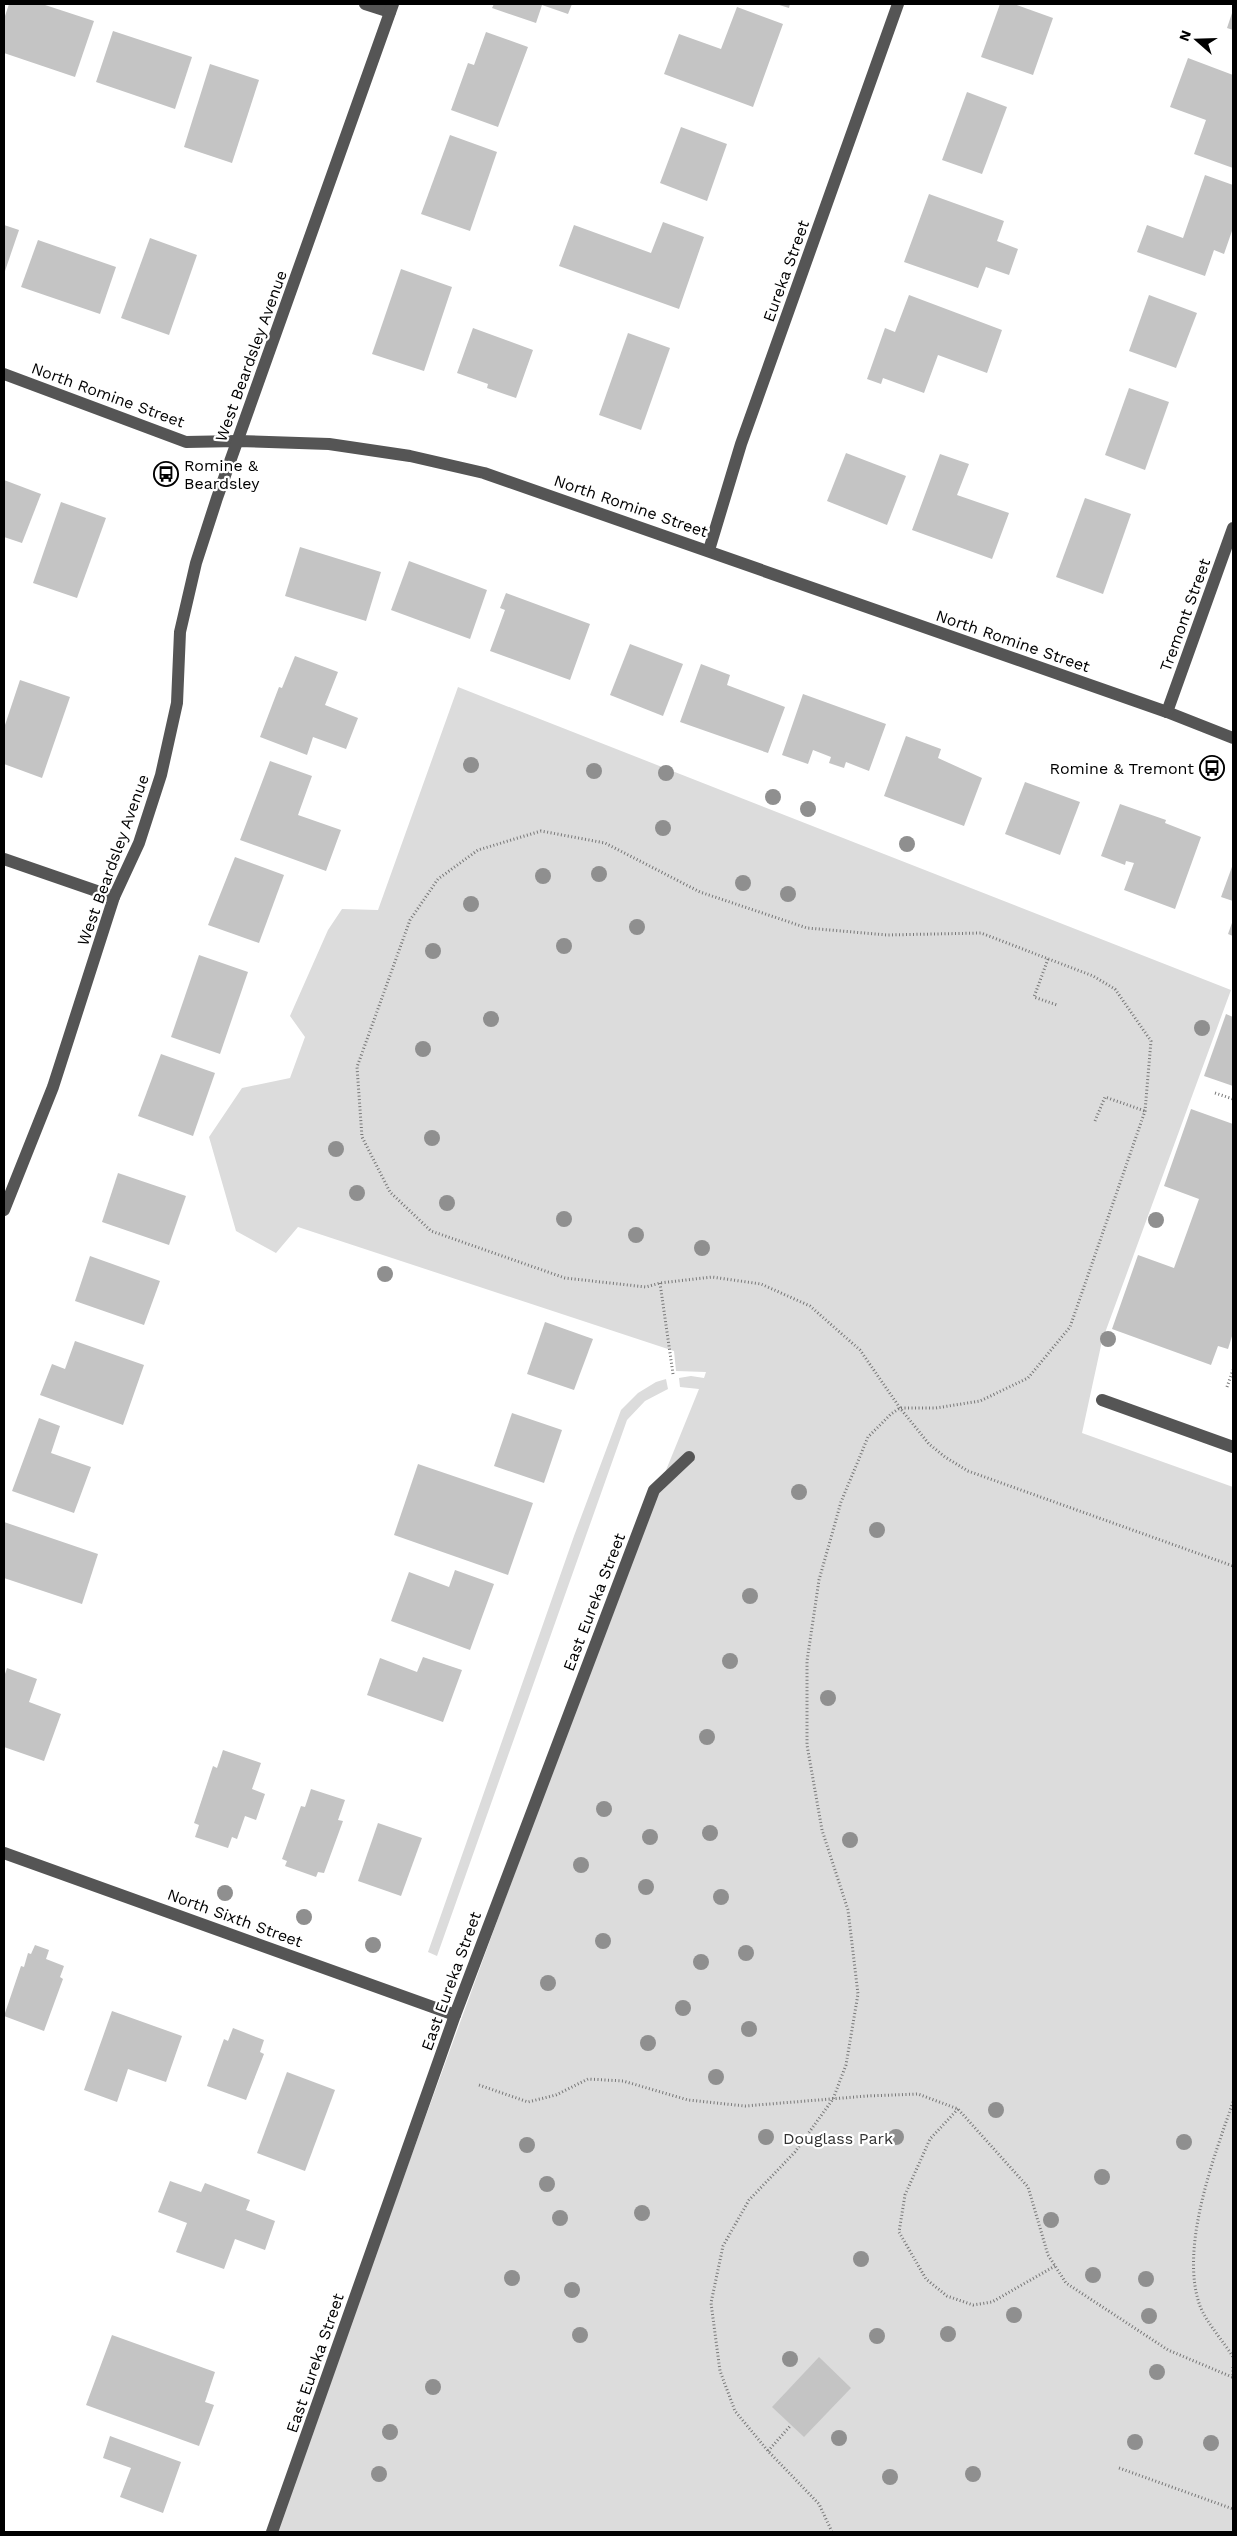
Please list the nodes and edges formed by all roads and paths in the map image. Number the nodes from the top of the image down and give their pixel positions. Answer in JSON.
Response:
{"nodes":[{"id":1,"x":365,"y":4,"type":"edge"},
{"id":2,"x":898,"y":4,"type":"edge"},
{"id":3,"x":392,"y":8,"type":"edge"},
{"id":4,"x":4,"y":374,"type":"edge"},
{"id":5,"x":238,"y":441,"type":"junction"},
{"id":6,"x":1233,"y":528,"type":"edge"},
{"id":7,"x":708,"y":550,"type":"junction"},
{"id":8,"x":1167,"y":712,"type":"junction"},
{"id":9,"x":1233,"y":738,"type":"edge"},
{"id":10,"x":4,"y":859,"type":"edge"},
{"id":11,"x":114,"y":897,"type":"junction"},
{"id":12,"x":1048,"y":959,"type":"junction"},
{"id":13,"x":1057,"y":1006,"type":"dead end"},
{"id":14,"x":1215,"y":1093,"type":"dead end"},
{"id":15,"x":1233,"y":1099,"type":"edge"},
{"id":16,"x":1145,"y":1111,"type":"junction"},
{"id":17,"x":1095,"y":1121,"type":"dead end"},
{"id":18,"x":4,"y":1209,"type":"edge"},
{"id":19,"x":660,"y":1282,"type":"junction"},
{"id":20,"x":1233,"y":1370,"type":"edge"},
{"id":21,"x":673,"y":1374,"type":"dead end"},
{"id":22,"x":1227,"y":1386,"type":"dead end"},
{"id":23,"x":1102,"y":1400,"type":"dead end"},
{"id":24,"x":900,"y":1408,"type":"junction"},
{"id":25,"x":1233,"y":1447,"type":"edge"},
{"id":26,"x":689,"y":1457,"type":"dead end"},
{"id":27,"x":1233,"y":1566,"type":"edge"},
{"id":28,"x":4,"y":1853,"type":"edge"},
{"id":29,"x":455,"y":2015,"type":"junction"},
{"id":30,"x":478,"y":2085,"type":"dead end"},
{"id":31,"x":833,"y":2099,"type":"junction"},
{"id":32,"x":1233,"y":2102,"type":"edge"},
{"id":33,"x":958,"y":2109,"type":"junction"},
{"id":34,"x":1055,"y":2266,"type":"junction"},
{"id":35,"x":1233,"y":2357,"type":"edge"},
{"id":36,"x":1233,"y":2367,"type":"edge"},
{"id":37,"x":1232,"y":2377,"type":"junction"},
{"id":38,"x":1233,"y":2382,"type":"edge"},
{"id":39,"x":791,"y":2425,"type":"dead end"},
{"id":40,"x":768,"y":2451,"type":"junction"},
{"id":41,"x":1119,"y":2468,"type":"dead end"},
{"id":42,"x":1233,"y":2509,"type":"edge"},
{"id":43,"x":272,"y":2532,"type":"edge"},
{"id":44,"x":832,"y":2532,"type":"edge"}],
"edges":[{"from":1,"to":3,"type":"street"},
{"from":2,"to":7,"type":"street","name":"Eureka Street"},
{"from":3,"to":5,"type":"street","name":"West Beardsley Avenue"},
{"from":4,"to":5,"type":"street","name":"North Romine Street"},
{"from":5,"to":7,"type":"street","name":"North Romine Street"},
{"from":5,"to":11,"type":"street","name":"West Beardsley Avenue"},
{"from":6,"to":8,"type":"street","name":"Tremont Street"},
{"from":7,"to":8,"type":"street","name":"North Romine Street"},
{"from":8,"to":9,"type":"street","name":"North Romine Street"},
{"from":10,"to":11,"type":"street"},
{"from":11,"to":18,"type":"street","name":"West Beardsley Avenue"},
{"from":12,"to":13,"type":"path"},
{"from":12,"to":16,"type":"path"},
{"from":12,"to":19,"type":"path"},
{"from":14,"to":15,"type":"path"},
{"from":16,"to":17,"type":"path"},
{"from":16,"to":24,"type":"path"},
{"from":19,"to":21,"type":"path"},
{"from":19,"to":24,"type":"path"},
{"from":20,"to":22,"type":"path"},
{"from":23,"to":25,"type":"street"},
{"from":24,"to":27,"type":"path"},
{"from":24,"to":31,"type":"path"},
{"from":26,"to":29,"type":"street","name":"East Eureka Street"},
{"from":28,"to":29,"type":"street","name":"North Sixth Street"},
{"from":29,"to":43,"type":"street","name":"East Eureka Street"},
{"from":30,"to":31,"type":"path"},
{"from":31,"to":33,"type":"path"},
{"from":31,"to":40,"type":"path"},
{"from":32,"to":35,"type":"path"},
{"from":33,"to":34,"type":"path"},
{"from":33,"to":34,"type":"path"},
{"from":34,"to":37,"type":"path"},
{"from":36,"to":37,"type":"path"},
{"from":37,"to":38,"type":"path"},
{"from":39,"to":40,"type":"path"},
{"from":40,"to":44,"type":"path"},
{"from":41,"to":42,"type":"path"}]}
